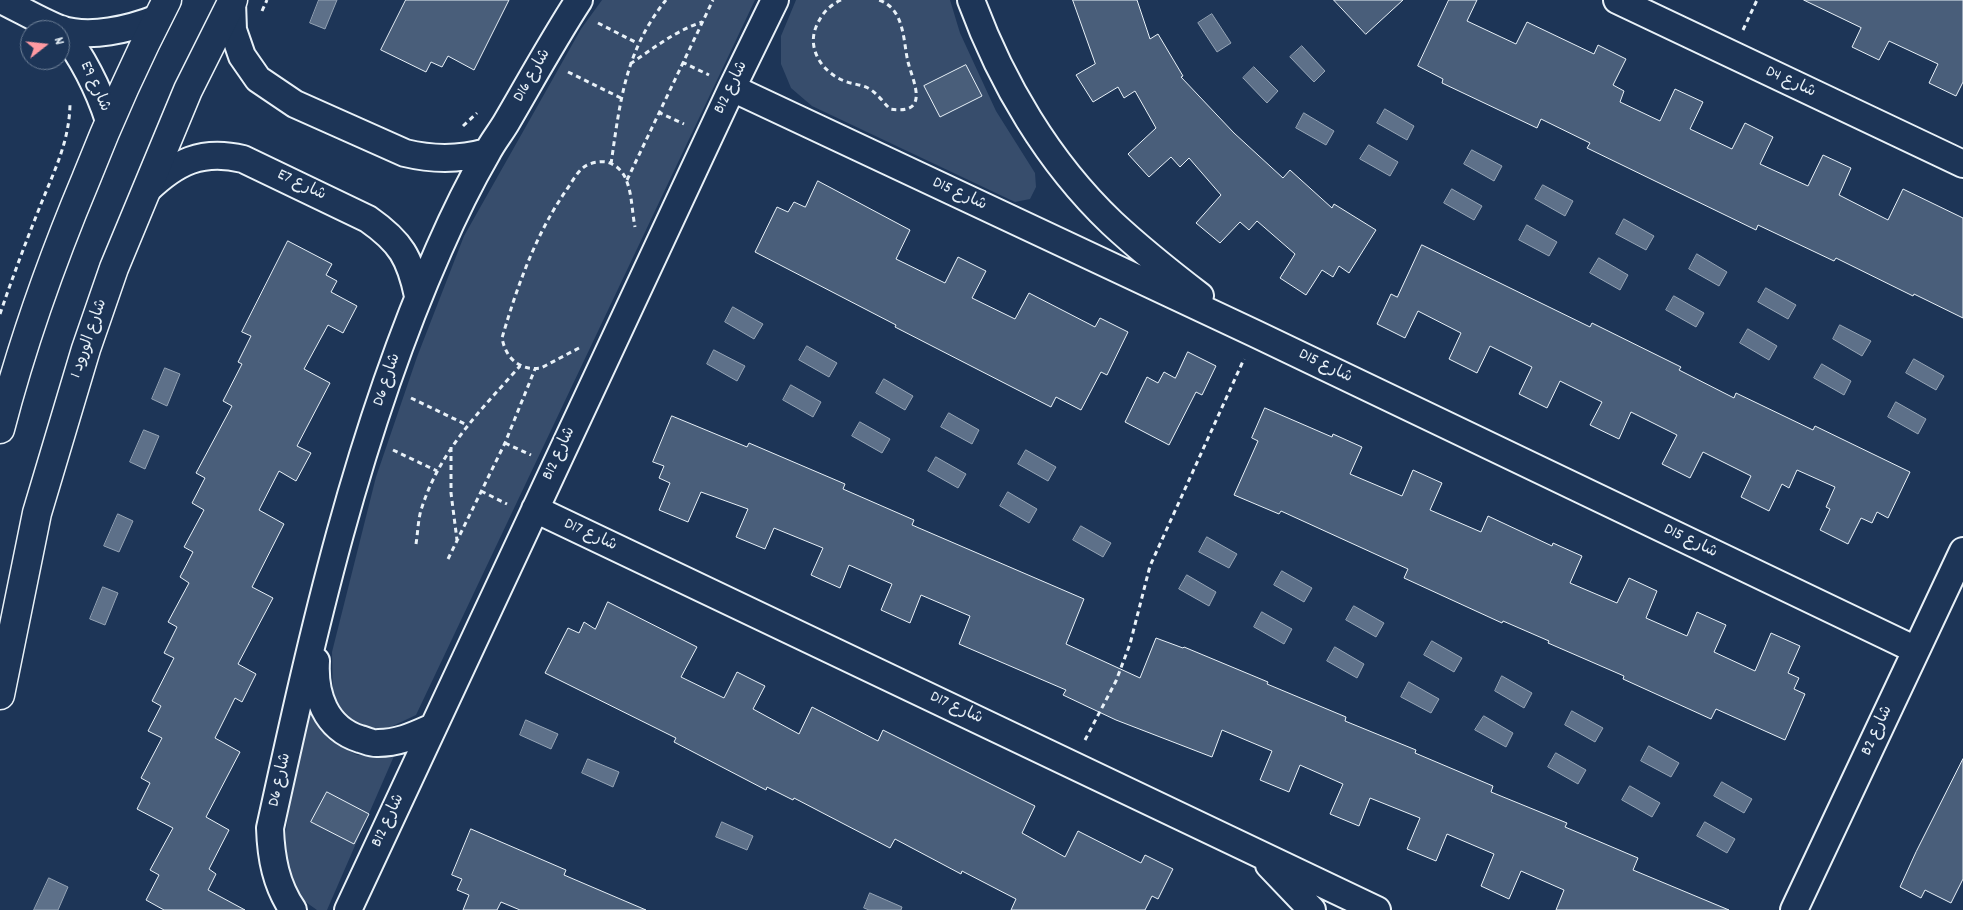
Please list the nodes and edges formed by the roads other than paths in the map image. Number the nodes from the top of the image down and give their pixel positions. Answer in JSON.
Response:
{"nodes":[{"id":1,"x":1,"y":0,"type":"edge"},
{"id":2,"x":579,"y":0,"type":"edge"},
{"id":3,"x":776,"y":0,"type":"edge"},
{"id":4,"x":971,"y":0,"type":"edge"},
{"id":5,"x":1617,"y":0,"type":"edge"},
{"id":6,"x":232,"y":1,"type":"edge"},
{"id":7,"x":162,"y":9,"type":"edge"},
{"id":8,"x":42,"y":20,"type":"edge"},
{"id":9,"x":70,"y":30,"type":"edge"},
{"id":10,"x":70,"y":42,"type":"edge"},
{"id":11,"x":722,"y":82,"type":"junction"},
{"id":12,"x":109,"y":121,"type":"junction"},
{"id":13,"x":487,"y":152,"type":"junction"},
{"id":14,"x":1963,"y":164,"type":"edge"},
{"id":15,"x":147,"y":190,"type":"junction"},
{"id":16,"x":418,"y":296,"type":"junction"},
{"id":17,"x":1248,"y":330,"type":"junction"},
{"id":18,"x":0,"y":429,"type":"edge"},
{"id":19,"x":523,"y":508,"type":"junction"},
{"id":20,"x":1963,"y":551,"type":"edge"},
{"id":21,"x":318,"y":618,"type":"junction"},
{"id":22,"x":1916,"y":650,"type":"junction"},
{"id":23,"x":0,"y":695,"type":"edge"},
{"id":24,"x":433,"y":727,"type":"junction"},
{"id":25,"x":1258,"y":853,"type":"junction"},
{"id":26,"x":293,"y":910,"type":"edge"},
{"id":27,"x":348,"y":910,"type":"edge"},
{"id":28,"x":1312,"y":910,"type":"edge"},
{"id":29,"x":1377,"y":910,"type":"edge"},
{"id":30,"x":1794,"y":910,"type":"edge"}],
"edges":[{"from":1,"to":8,"type":"street","name":"E9 شارع"},
{"from":2,"to":13,"type":"street","name":"D16 شارع"},
{"from":3,"to":11,"type":"street","name":"B12 شارع"},
{"from":4,"to":17,"type":"street"},
{"from":5,"to":14,"type":"street","name":"D4 شارع"},
{"from":6,"to":13,"type":"street"},
{"from":6,"to":15,"type":"street","name":"شارع الورود 1"},
{"from":7,"to":9,"type":"street","name":"E9 شارع"},
{"from":7,"to":12,"type":"street"},
{"from":10,"to":12,"type":"street","name":"E9 شارع"},
{"from":11,"to":17,"type":"street","name":"D15 شارع"},
{"from":11,"to":19,"type":"street","name":"B12 شارع"},
{"from":12,"to":18,"type":"street"},
{"from":13,"to":16,"type":"street","name":"D6 شارع"},
{"from":15,"to":16,"type":"street","name":"E7 شارع"},
{"from":15,"to":23,"type":"street","name":"شارع الورود 1"},
{"from":16,"to":21,"type":"street","name":"D6 شارع"},
{"from":17,"to":22,"type":"street","name":"D15 شارع"},
{"from":19,"to":24,"type":"street","name":"B12 شارع"},
{"from":19,"to":25,"type":"street","name":"D17 شارع"},
{"from":20,"to":22,"type":"street","name":"B2 شارع"},
{"from":21,"to":24,"type":"street","name":"D6 شارع"},
{"from":21,"to":26,"type":"street","name":"D6 شارع"},
{"from":22,"to":30,"type":"street","name":"B2 شارع"},
{"from":24,"to":27,"type":"street","name":"B12 شارع"},
{"from":25,"to":28,"type":"street"},
{"from":25,"to":29,"type":"street","name":"D17 شارع"}]}
